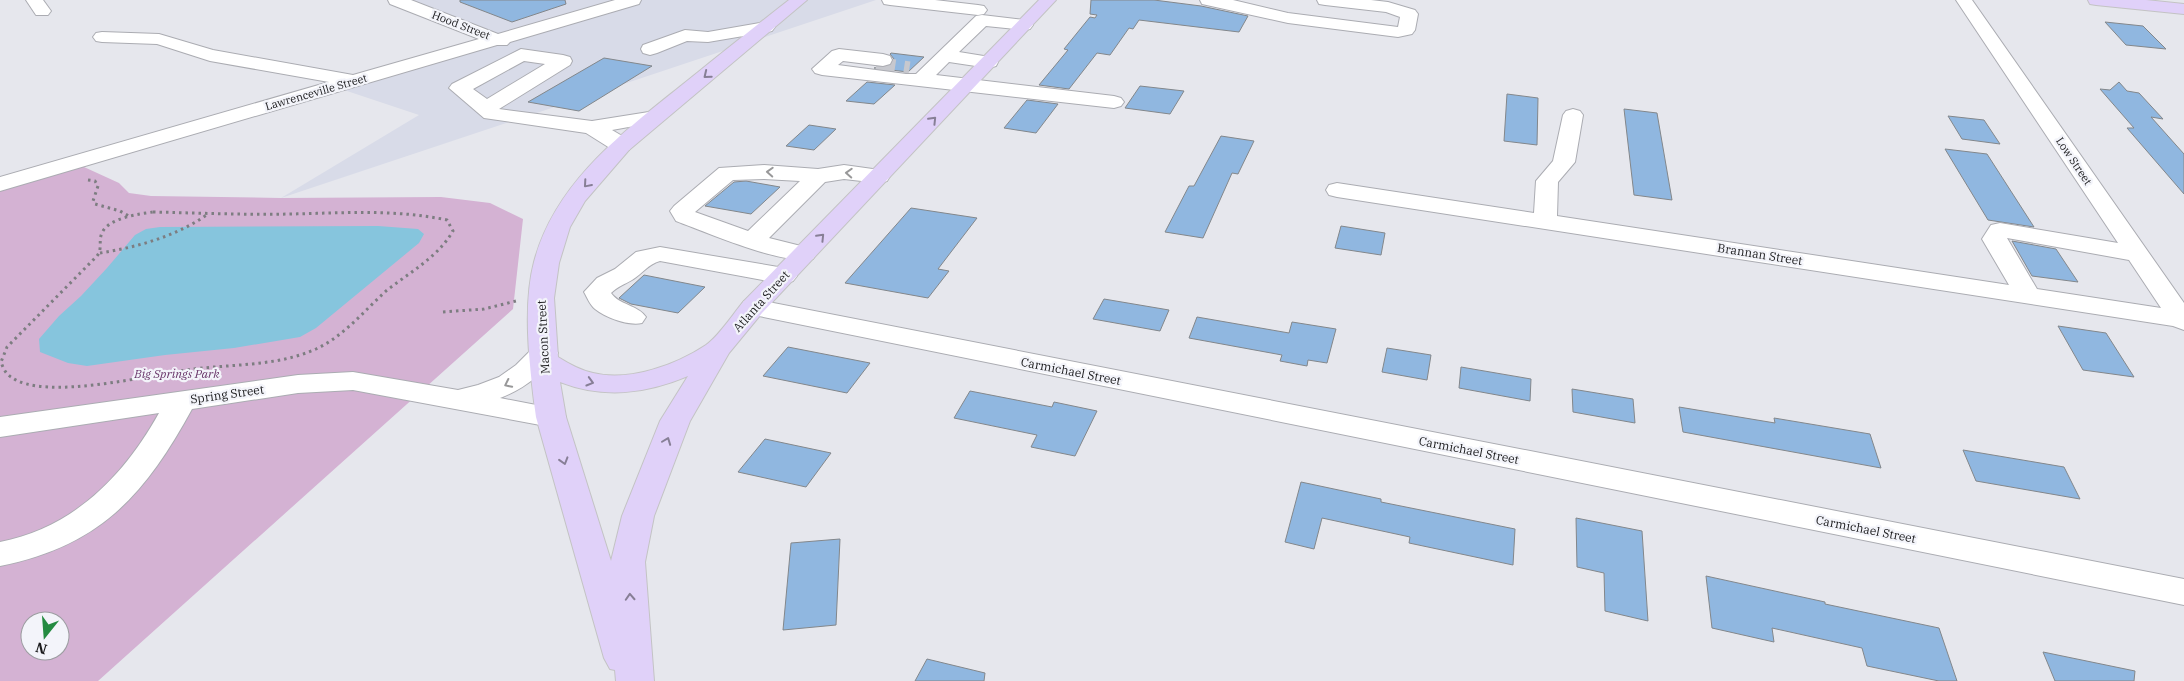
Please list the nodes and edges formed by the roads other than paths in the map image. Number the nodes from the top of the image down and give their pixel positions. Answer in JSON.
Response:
{"nodes":[{"id":1,"x":396,"y":0,"type":"edge"},
{"id":2,"x":633,"y":0,"type":"edge"},
{"id":3,"x":799,"y":0,"type":"edge"},
{"id":4,"x":890,"y":0,"type":"edge"},
{"id":5,"x":1048,"y":0,"type":"edge"},
{"id":6,"x":1208,"y":0,"type":"edge"},
{"id":7,"x":1325,"y":0,"type":"edge"},
{"id":8,"x":1964,"y":0,"type":"edge"},
{"id":9,"x":2096,"y":0,"type":"edge"},
{"id":10,"x":574,"y":1,"type":"edge"},
{"id":11,"x":1228,"y":1,"type":"edge"},
{"id":12,"x":2116,"y":1,"type":"edge"},
{"id":13,"x":983,"y":5,"type":"edge"},
{"id":14,"x":2184,"y":9,"type":"edge"},
{"id":15,"x":598,"y":10,"type":"junction"},
{"id":16,"x":1028,"y":21,"type":"junction"},
{"id":17,"x":766,"y":27,"type":"junction"},
{"id":18,"x":665,"y":28,"type":"dead end"},
{"id":19,"x":685,"y":35,"type":"junction"},
{"id":20,"x":102,"y":36,"type":"dead end"},
{"id":21,"x":708,"y":37,"type":"junction"},
{"id":22,"x":498,"y":39,"type":"junction"},
{"id":23,"x":650,"y":49,"type":"dead end"},
{"id":24,"x":521,"y":55,"type":"junction"},
{"id":25,"x":731,"y":56,"type":"junction"},
{"id":26,"x":989,"y":62,"type":"junction"},
{"id":27,"x":879,"y":63,"type":"tunnel mouth"},
{"id":28,"x":925,"y":68,"type":"junction"},
{"id":29,"x":353,"y":81,"type":"junction"},
{"id":30,"x":966,"y":85,"type":"junction"},
{"id":31,"x":1114,"y":102,"type":"dead end"},
{"id":32,"x":486,"y":108,"type":"junction"},
{"id":33,"x":1572,"y":115,"type":"dead end"},
{"id":34,"x":655,"y":117,"type":"junction"},
{"id":35,"x":592,"y":127,"type":"junction"},
{"id":36,"x":621,"y":145,"type":"junction"},
{"id":37,"x":818,"y":176,"type":"junction"},
{"id":38,"x":879,"y":176,"type":"junction"},
{"id":39,"x":0,"y":184,"type":"edge"},
{"id":40,"x":1338,"y":190,"type":"dead end"},
{"id":41,"x":1545,"y":221,"type":"junction"},
{"id":42,"x":753,"y":240,"type":"junction"},
{"id":43,"x":804,"y":254,"type":"junction"},
{"id":44,"x":2138,"y":254,"type":"junction"},
{"id":45,"x":784,"y":276,"type":"junction"},
{"id":46,"x":2028,"y":295,"type":"junction"},
{"id":47,"x":753,"y":308,"type":"junction"},
{"id":48,"x":2179,"y":308,"type":"edge"},
{"id":49,"x":633,"y":316,"type":"dead end"},
{"id":50,"x":717,"y":350,"type":"junction"},
{"id":51,"x":545,"y":357,"type":"junction"},
{"id":52,"x":455,"y":400,"type":"junction"},
{"id":53,"x":181,"y":401,"type":"junction"},
{"id":54,"x":551,"y":417,"type":"junction"},
{"id":55,"x":0,"y":427,"type":"edge"},
{"id":56,"x":0,"y":554,"type":"edge"},
{"id":57,"x":2184,"y":592,"type":"edge"},
{"id":58,"x":630,"y":681,"type":"edge"},
{"id":59,"x":635,"y":681,"type":"edge"}],
"edges":[{"from":1,"to":22,"type":"street","name":"Hood Street"},
{"from":2,"to":15,"type":"street","name":"Lawrenceville Street"},
{"from":3,"to":17,"type":"main road","name":"Macon Street"},
{"from":4,"to":13,"type":"street"},
{"from":5,"to":16,"type":"main road","name":"Atlanta Street"},
{"from":6,"to":11,"type":"street"},
{"from":7,"to":11,"type":"street"},
{"from":8,"to":44,"type":"street","name":"Low Street"},
{"from":9,"to":12,"type":"main road"},
{"from":10,"to":15,"type":"street"},
{"from":12,"to":14,"type":"main road"},
{"from":13,"to":16,"type":"street"},
{"from":15,"to":22,"type":"street","name":"Lawrenceville Street"},
{"from":16,"to":26,"type":"main road","name":"Atlanta Street"},
{"from":16,"to":28,"type":"street"},
{"from":17,"to":21,"type":"street"},
{"from":17,"to":25,"type":"main road","name":"Macon Street"},
{"from":18,"to":19,"type":"street"},
{"from":19,"to":21,"type":"street"},
{"from":19,"to":23,"type":"street"},
{"from":20,"to":29,"type":"street"},
{"from":21,"to":25,"type":"street"},
{"from":22,"to":24,"type":"street","name":"Hood Street"},
{"from":22,"to":29,"type":"street","name":"Lawrenceville Street"},
{"from":24,"to":32,"type":"street"},
{"from":24,"to":32,"type":"street"},
{"from":25,"to":34,"type":"main road","name":"Macon Street","one_way":true},
{"from":26,"to":28,"type":"street"},
{"from":26,"to":30,"type":"main road","name":"Atlanta Street"},
{"from":27,"to":28,"type":"street"},
{"from":28,"to":30,"type":"street"},
{"from":29,"to":39,"type":"street","name":"Lawrenceville Street"},
{"from":30,"to":31,"type":"street"},
{"from":38,"to":30,"type":"main road","name":"Atlanta Street","one_way":true},
{"from":32,"to":35,"type":"street"},
{"from":33,"to":41,"type":"street"},
{"from":34,"to":35,"type":"street"},
{"from":34,"to":36,"type":"main road","name":"Macon Street"},
{"from":35,"to":36,"type":"street"},
{"from":36,"to":51,"type":"main road","name":"Macon Street","one_way":true},
{"from":38,"to":37,"type":"street","one_way":true},
{"from":37,"to":42,"type":"street"},
{"from":37,"to":42,"type":"street","one_way":true},
{"from":43,"to":38,"type":"main road","name":"Atlanta Street","one_way":true},
{"from":40,"to":41,"type":"street","name":"Brannan Street"},
{"from":41,"to":46,"type":"street","name":"Brannan Street"},
{"from":42,"to":43,"type":"street"},
{"from":43,"to":45,"type":"main road","name":"Atlanta Street"},
{"from":44,"to":46,"type":"street"},
{"from":44,"to":48,"type":"street","name":"Low Street"},
{"from":45,"to":47,"type":"main road","name":"Atlanta Street"},
{"from":45,"to":49,"type":"street"},
{"from":46,"to":48,"type":"street","name":"Brannan Street"},
{"from":47,"to":50,"type":"main road","name":"Atlanta Street"},
{"from":47,"to":57,"type":"street","name":"Carmichael Street"},
{"from":51,"to":50,"type":"main road","one_way":true},
{"from":59,"to":50,"type":"main road","name":"Atlanta Street","one_way":true},
{"from":51,"to":52,"type":"street","name":"Spring Street","one_way":true},
{"from":51,"to":54,"type":"main road","name":"Macon Street"},
{"from":52,"to":53,"type":"street","name":"Spring Street"},
{"from":52,"to":54,"type":"street","name":"Spring Street"},
{"from":53,"to":55,"type":"street","name":"Spring Street"},
{"from":53,"to":56,"type":"street"},
{"from":54,"to":58,"type":"main road","name":"Macon Street","one_way":true}]}
